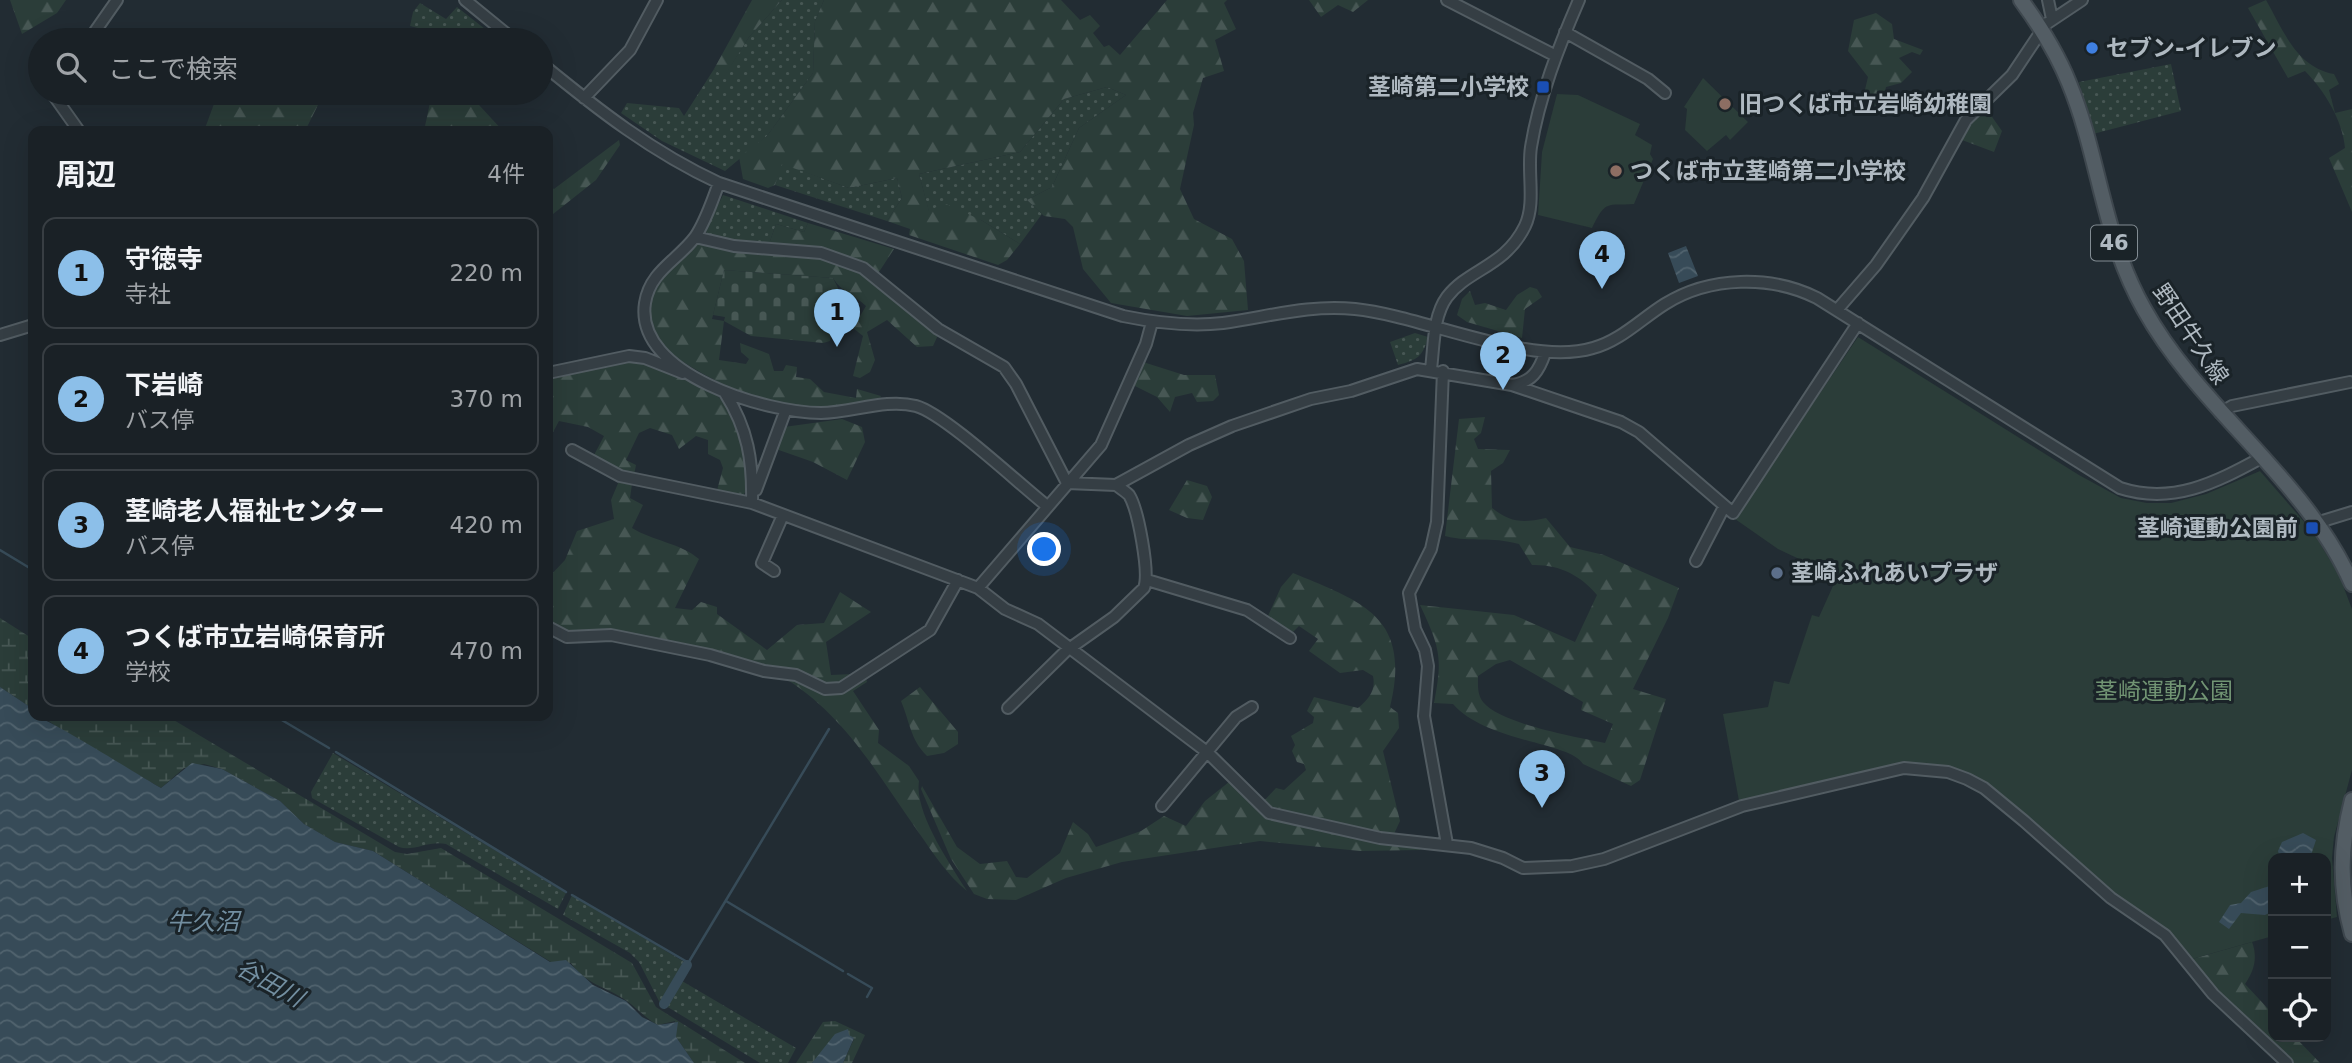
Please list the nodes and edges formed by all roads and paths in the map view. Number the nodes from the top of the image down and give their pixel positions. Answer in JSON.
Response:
{"nodes":[{"id":1,"x":117,"y":0,"type":"edge"},
{"id":2,"x":465,"y":0,"type":"edge"},
{"id":3,"x":657,"y":0,"type":"edge"},
{"id":4,"x":1447,"y":0,"type":"edge"},
{"id":5,"x":1579,"y":0,"type":"edge"},
{"id":6,"x":2021,"y":0,"type":"edge"},
{"id":7,"x":2048,"y":0,"type":"edge"},
{"id":8,"x":2082,"y":0,"type":"edge"},
{"id":9,"x":2047,"y":24,"type":"junction"},
{"id":10,"x":97,"y":28,"type":"edge"},
{"id":11,"x":499,"y":28,"type":"edge"},
{"id":12,"x":1565,"y":32,"type":"junction"},
{"id":13,"x":1556,"y":56,"type":"junction"},
{"id":14,"x":553,"y":73,"type":"edge"},
{"id":15,"x":1665,"y":93,"type":"dead end"},
{"id":16,"x":584,"y":98,"type":"junction"},
{"id":17,"x":61,"y":105,"type":"edge"},
{"id":18,"x":75,"y":126,"type":"edge"},
{"id":19,"x":719,"y":183,"type":"junction"},
{"id":20,"x":695,"y":237,"type":"junction"},
{"id":21,"x":1837,"y":310,"type":"junction"},
{"id":22,"x":1152,"y":323,"type":"junction"},
{"id":23,"x":1858,"y":323,"type":"junction"},
{"id":24,"x":1436,"y":326,"type":"junction"},
{"id":25,"x":28,"y":327,"type":"edge"},
{"id":26,"x":0,"y":335,"type":"edge"},
{"id":27,"x":1545,"y":353,"type":"junction"},
{"id":28,"x":1431,"y":369,"type":"junction"},
{"id":29,"x":553,"y":372,"type":"edge"},
{"id":30,"x":1443,"y":372,"type":"junction"},
{"id":31,"x":701,"y":381,"type":"junction"},
{"id":32,"x":2350,"y":382,"type":"dead end"},
{"id":33,"x":1512,"y":385,"type":"junction"},
{"id":34,"x":725,"y":393,"type":"junction"},
{"id":35,"x":785,"y":412,"type":"junction"},
{"id":36,"x":2220,"y":413,"type":"junction"},
{"id":37,"x":572,"y":450,"type":"dead end"},
{"id":38,"x":2261,"y":458,"type":"junction"},
{"id":39,"x":1067,"y":483,"type":"junction"},
{"id":40,"x":1116,"y":485,"type":"junction"},
{"id":41,"x":752,"y":503,"type":"junction"},
{"id":42,"x":1046,"y":506,"type":"junction"},
{"id":43,"x":1724,"y":506,"type":"junction"},
{"id":44,"x":2352,"y":512,"type":"edge"},
{"id":45,"x":783,"y":515,"type":"junction"},
{"id":46,"x":2316,"y":523,"type":"junction"},
{"id":47,"x":1696,"y":561,"type":"dead end"},
{"id":48,"x":774,"y":571,"type":"dead end"},
{"id":49,"x":958,"y":580,"type":"junction"},
{"id":50,"x":1147,"y":580,"type":"junction"},
{"id":51,"x":2352,"y":584,"type":"edge"},
{"id":52,"x":978,"y":588,"type":"junction"},
{"id":53,"x":553,"y":629,"type":"edge"},
{"id":54,"x":1290,"y":638,"type":"dead end"},
{"id":55,"x":1070,"y":649,"type":"junction"},
{"id":56,"x":1252,"y":707,"type":"dead end"},
{"id":57,"x":1008,"y":708,"type":"dead end"},
{"id":58,"x":1206,"y":752,"type":"junction"},
{"id":59,"x":2352,"y":800,"type":"edge"},
{"id":60,"x":1162,"y":806,"type":"dead end"},
{"id":61,"x":1447,"y":844,"type":"junction"},
{"id":62,"x":2349,"y":909,"type":"edge"},
{"id":63,"x":2352,"y":934,"type":"edge"},
{"id":64,"x":2287,"y":1063,"type":"edge"}],
"edges":[{"from":1,"to":10,"type":"street"},
{"from":2,"to":11,"type":"street"},
{"from":3,"to":16,"type":"street"},
{"from":4,"to":13,"type":"street"},
{"from":5,"to":12,"type":"street"},
{"from":6,"to":9,"type":"main road","name":"野田牛久線","number":"46"},
{"from":7,"to":9,"type":"street"},
{"from":8,"to":9,"type":"street"},
{"from":9,"to":21,"type":"street"},
{"from":9,"to":36,"type":"main road","name":"野田牛久線","number":"46"},
{"from":12,"to":13,"type":"street"},
{"from":12,"to":15,"type":"street"},
{"from":13,"to":24,"type":"street"},
{"from":14,"to":16,"type":"street"},
{"from":16,"to":19,"type":"street"},
{"from":17,"to":18,"type":"street"},
{"from":19,"to":20,"type":"street"},
{"from":19,"to":22,"type":"street"},
{"from":20,"to":31,"type":"street"},
{"from":20,"to":39,"type":"street"},
{"from":21,"to":23,"type":"street"},
{"from":21,"to":27,"type":"street"},
{"from":22,"to":24,"type":"street"},
{"from":22,"to":39,"type":"street"},
{"from":23,"to":38,"type":"street"},
{"from":23,"to":43,"type":"street"},
{"from":24,"to":27,"type":"street"},
{"from":24,"to":28,"type":"street"},
{"from":25,"to":26,"type":"street"},
{"from":27,"to":33,"type":"street"},
{"from":28,"to":30,"type":"street"},
{"from":28,"to":40,"type":"street"},
{"from":29,"to":31,"type":"street"},
{"from":30,"to":33,"type":"street"},
{"from":30,"to":61,"type":"street"},
{"from":31,"to":34,"type":"street"},
{"from":32,"to":36,"type":"street"},
{"from":33,"to":43,"type":"street"},
{"from":34,"to":35,"type":"street"},
{"from":34,"to":41,"type":"street"},
{"from":35,"to":41,"type":"street"},
{"from":35,"to":42,"type":"street"},
{"from":36,"to":38,"type":"main road","name":"野田牛久線","number":"46"},
{"from":37,"to":41,"type":"street"},
{"from":38,"to":46,"type":"main road","name":"野田牛久線","number":"46"},
{"from":39,"to":40,"type":"street"},
{"from":39,"to":42,"type":"street"},
{"from":40,"to":50,"type":"street"},
{"from":41,"to":45,"type":"street"},
{"from":42,"to":52,"type":"street"},
{"from":43,"to":47,"type":"street"},
{"from":44,"to":46,"type":"street"},
{"from":45,"to":48,"type":"street"},
{"from":45,"to":49,"type":"street"},
{"from":46,"to":51,"type":"main road","name":"野田牛久線","number":"46"},
{"from":49,"to":52,"type":"street"},
{"from":49,"to":53,"type":"street"},
{"from":50,"to":54,"type":"street"},
{"from":50,"to":55,"type":"street"},
{"from":52,"to":55,"type":"street"},
{"from":55,"to":57,"type":"street"},
{"from":55,"to":58,"type":"street"},
{"from":56,"to":58,"type":"street"},
{"from":58,"to":60,"type":"street"},
{"from":58,"to":61,"type":"street"},
{"from":59,"to":62,"type":"main road"},
{"from":61,"to":64,"type":"street"},
{"from":62,"to":63,"type":"main road"}]}
